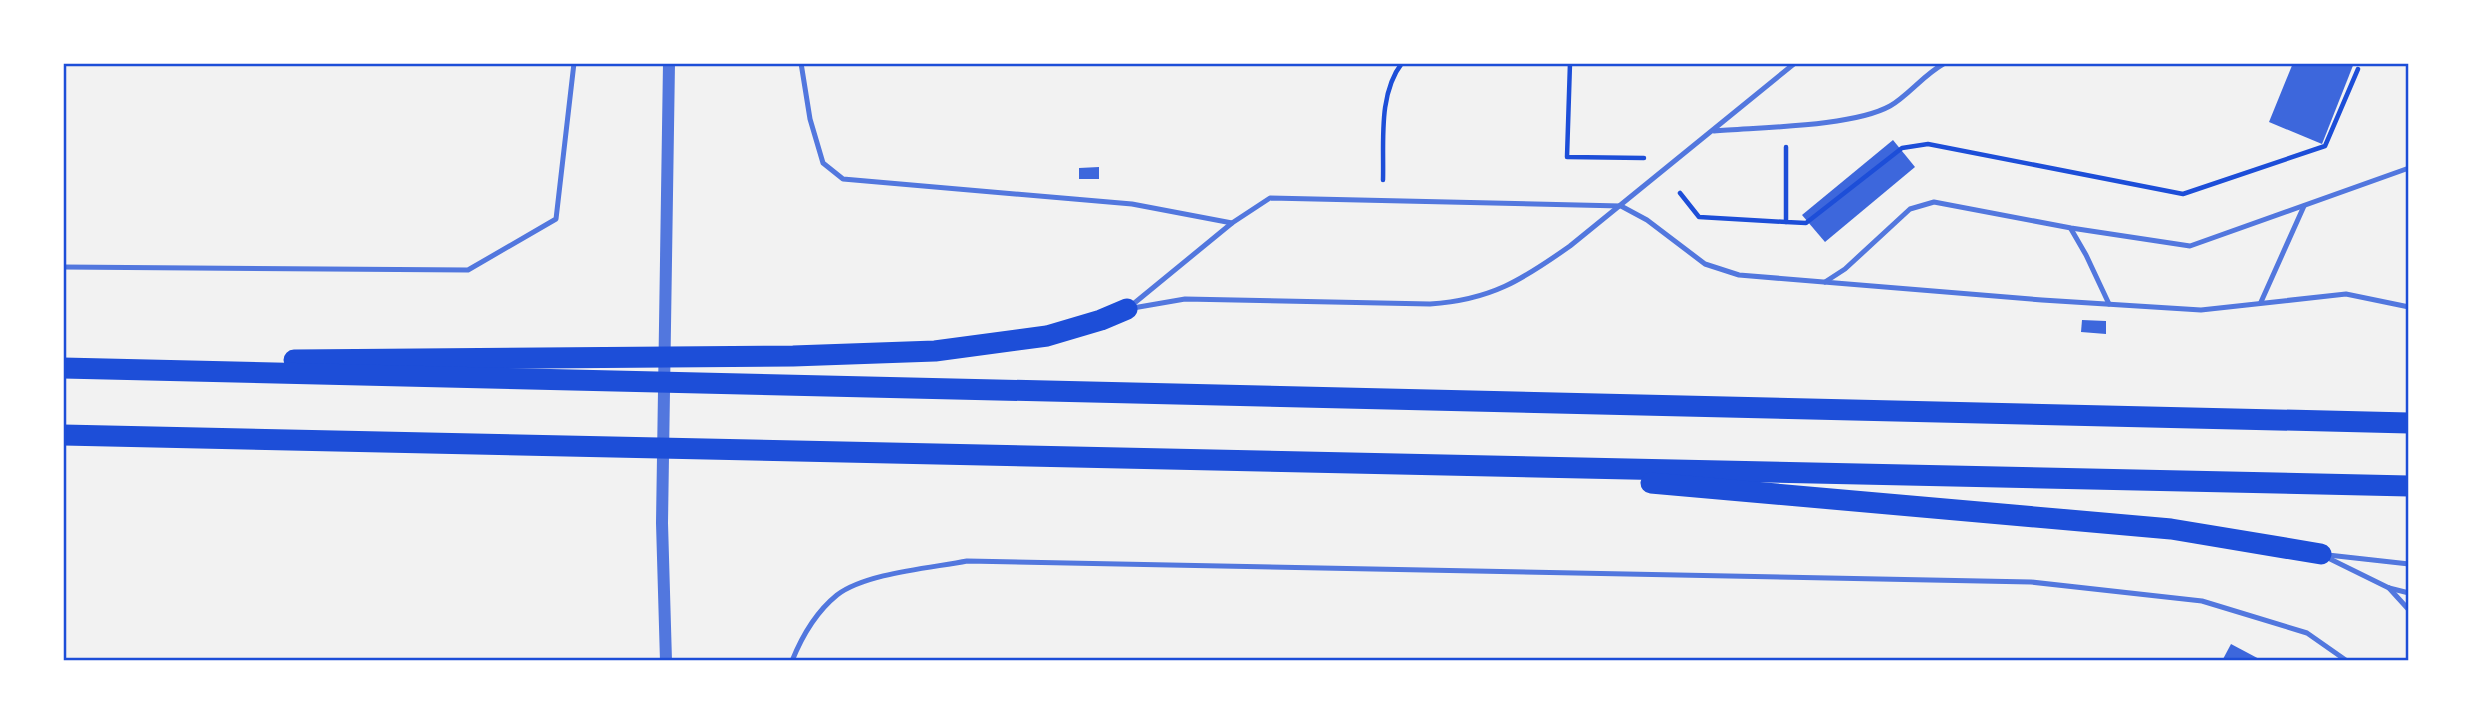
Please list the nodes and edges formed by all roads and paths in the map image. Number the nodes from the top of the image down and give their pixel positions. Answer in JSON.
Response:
{"nodes":[{"id":1,"x":574,"y":63,"type":"edge"},
{"id":2,"x":669,"y":63,"type":"edge"},
{"id":3,"x":801,"y":63,"type":"edge"},
{"id":4,"x":1402,"y":63,"type":"edge"},
{"id":5,"x":1570,"y":63,"type":"edge"},
{"id":6,"x":1672,"y":63,"type":"edge"},
{"id":7,"x":1730,"y":63,"type":"edge"},
{"id":8,"x":1795,"y":63,"type":"edge"},
{"id":9,"x":1945,"y":63,"type":"edge"},
{"id":10,"x":2358,"y":69,"type":"dead end"},
{"id":11,"x":1713,"y":131,"type":"junction"},
{"id":12,"x":1786,"y":146,"type":"dead end"},
{"id":13,"x":1652,"y":158,"type":"dead end"},
{"id":14,"x":2409,"y":168,"type":"edge"},
{"id":15,"x":1680,"y":192,"type":"dead end"},
{"id":16,"x":1382,"y":202,"type":"junction"},
{"id":17,"x":1621,"y":206,"type":"junction"},
{"id":18,"x":2304,"y":206,"type":"junction"},
{"id":19,"x":1786,"y":222,"type":"junction"},
{"id":20,"x":1232,"y":223,"type":"junction"},
{"id":21,"x":2071,"y":229,"type":"junction"},
{"id":22,"x":63,"y":267,"type":"edge"},
{"id":23,"x":1825,"y":282,"type":"junction"},
{"id":24,"x":2260,"y":302,"type":"junction"},
{"id":25,"x":2109,"y":304,"type":"junction"},
{"id":26,"x":2409,"y":307,"type":"edge"},
{"id":27,"x":1126,"y":309,"type":"junction"},
{"id":28,"x":63,"y":362,"type":"edge"},
{"id":29,"x":63,"y":368,"type":"edge"},
{"id":30,"x":2409,"y":423,"type":"edge"},
{"id":31,"x":63,"y":435,"type":"edge"},
{"id":32,"x":1426,"y":466,"type":"junction"},
{"id":33,"x":2409,"y":486,"type":"edge"},
{"id":34,"x":2321,"y":554,"type":"junction"},
{"id":35,"x":2409,"y":564,"type":"edge"},
{"id":36,"x":2389,"y":588,"type":"junction"},
{"id":37,"x":2409,"y":593,"type":"edge"},
{"id":38,"x":2409,"y":610,"type":"edge"},
{"id":39,"x":666,"y":661,"type":"edge"},
{"id":40,"x":792,"y":661,"type":"edge"},
{"id":41,"x":2347,"y":661,"type":"edge"}],
"edges":[{"from":1,"to":22,"type":"lane"},
{"from":2,"to":39,"type":"street"},
{"from":3,"to":20,"type":"lane"},
{"from":4,"to":16,"type":"path"},
{"from":5,"to":13,"type":"path"},
{"from":6,"to":7,"type":"path"},
{"from":8,"to":11,"type":"lane"},
{"from":9,"to":11,"type":"lane"},
{"from":10,"to":19,"type":"path"},
{"from":11,"to":17,"type":"lane"},
{"from":12,"to":19,"type":"path"},
{"from":14,"to":18,"type":"lane"},
{"from":15,"to":19,"type":"path"},
{"from":16,"to":17,"type":"lane"},
{"from":16,"to":20,"type":"lane"},
{"from":17,"to":23,"type":"lane"},
{"from":17,"to":27,"type":"lane"},
{"from":18,"to":21,"type":"lane"},
{"from":18,"to":24,"type":"lane"},
{"from":20,"to":27,"type":"lane"},
{"from":21,"to":23,"type":"lane"},
{"from":21,"to":25,"type":"lane"},
{"from":23,"to":25,"type":"lane"},
{"from":24,"to":25,"type":"lane"},
{"from":24,"to":26,"type":"lane"},
{"from":27,"to":28,"type":"highway"},
{"from":29,"to":30,"type":"highway"},
{"from":31,"to":32,"type":"highway"},
{"from":32,"to":33,"type":"highway"},
{"from":32,"to":34,"type":"highway"},
{"from":34,"to":35,"type":"lane"},
{"from":34,"to":36,"type":"lane"},
{"from":36,"to":37,"type":"lane"},
{"from":36,"to":38,"type":"lane"},
{"from":40,"to":41,"type":"lane"}]}
